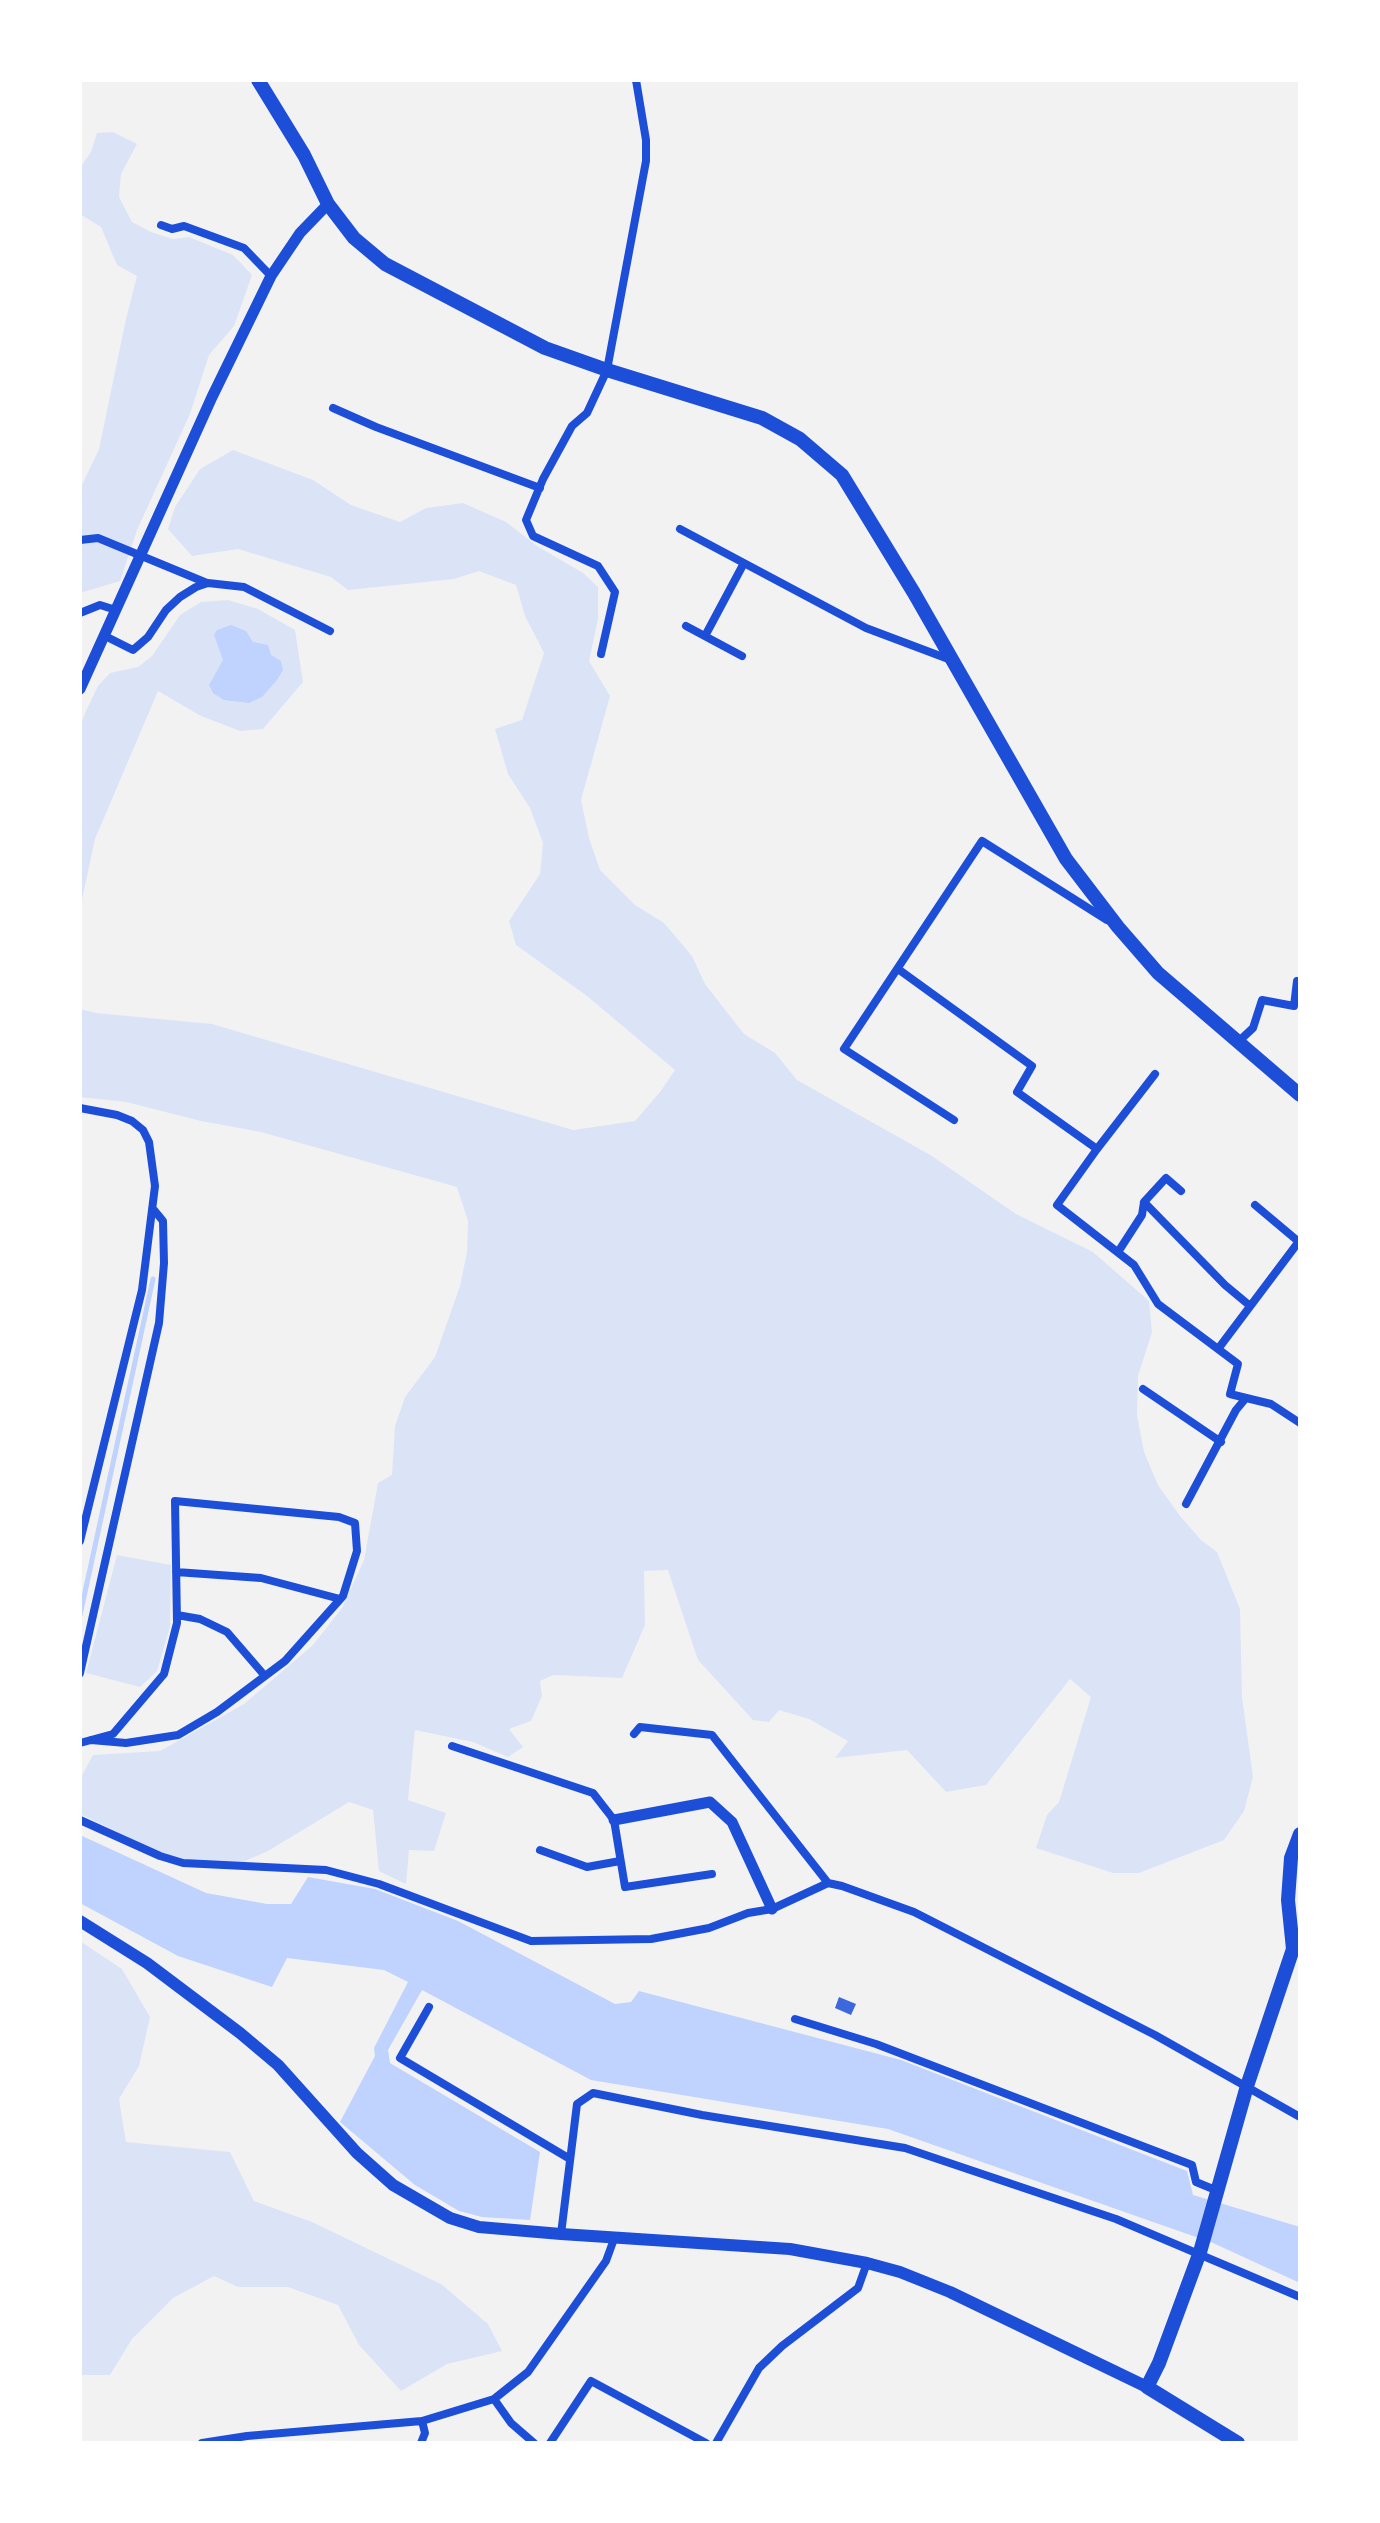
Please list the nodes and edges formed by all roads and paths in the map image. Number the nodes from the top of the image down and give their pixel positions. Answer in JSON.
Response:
{"nodes":[{"id":1,"x":258,"y":80,"type":"edge"},
{"id":2,"x":636,"y":80,"type":"edge"},
{"id":3,"x":328,"y":204,"type":"junction"},
{"id":4,"x":161,"y":225,"type":"dead end"},
{"id":5,"x":271,"y":276,"type":"junction"},
{"id":6,"x":607,"y":370,"type":"junction"},
{"id":7,"x":333,"y":408,"type":"dead end"},
{"id":8,"x":540,"y":488,"type":"junction"},
{"id":9,"x":680,"y":529,"type":"dead end"},
{"id":10,"x":80,"y":540,"type":"edge"},
{"id":11,"x":744,"y":563,"type":"junction"},
{"id":12,"x":208,"y":583,"type":"junction"},
{"id":13,"x":116,"y":610,"type":"junction"},
{"id":14,"x":80,"y":613,"type":"edge"},
{"id":15,"x":686,"y":626,"type":"dead end"},
{"id":16,"x":330,"y":631,"type":"dead end"},
{"id":17,"x":105,"y":636,"type":"junction"},
{"id":18,"x":705,"y":636,"type":"junction"},
{"id":19,"x":601,"y":654,"type":"dead end"},
{"id":20,"x":742,"y":656,"type":"dead end"},
{"id":21,"x":951,"y":661,"type":"junction"},
{"id":22,"x":80,"y":689,"type":"edge"},
{"id":23,"x":1118,"y":927,"type":"junction"},
{"id":24,"x":898,"y":969,"type":"junction"},
{"id":25,"x":1297,"y":981,"type":"dead end"},
{"id":26,"x":1238,"y":1042,"type":"junction"},
{"id":27,"x":1155,"y":1074,"type":"dead end"},
{"id":28,"x":1300,"y":1095,"type":"edge"},
{"id":29,"x":80,"y":1108,"type":"edge"},
{"id":30,"x":954,"y":1120,"type":"dead end"},
{"id":31,"x":1097,"y":1149,"type":"junction"},
{"id":32,"x":1181,"y":1191,"type":"dead end"},
{"id":33,"x":1144,"y":1202,"type":"junction"},
{"id":34,"x":1255,"y":1205,"type":"dead end"},
{"id":35,"x":154,"y":1210,"type":"junction"},
{"id":36,"x":1299,"y":1241,"type":"edge"},
{"id":37,"x":1118,"y":1252,"type":"junction"},
{"id":38,"x":1249,"y":1305,"type":"junction"},
{"id":39,"x":1218,"y":1349,"type":"junction"},
{"id":40,"x":1143,"y":1389,"type":"dead end"},
{"id":41,"x":1246,"y":1398,"type":"junction"},
{"id":42,"x":1300,"y":1423,"type":"edge"},
{"id":43,"x":1221,"y":1442,"type":"junction"},
{"id":44,"x":1186,"y":1504,"type":"dead end"},
{"id":45,"x":80,"y":1541,"type":"edge"},
{"id":46,"x":176,"y":1572,"type":"junction"},
{"id":47,"x":340,"y":1599,"type":"junction"},
{"id":48,"x":177,"y":1615,"type":"junction"},
{"id":49,"x":80,"y":1673,"type":"edge"},
{"id":50,"x":265,"y":1676,"type":"junction"},
{"id":51,"x":634,"y":1734,"type":"dead end"},
{"id":52,"x":91,"y":1740,"type":"junction"},
{"id":53,"x":80,"y":1743,"type":"edge"},
{"id":54,"x":452,"y":1746,"type":"dead end"},
{"id":55,"x":80,"y":1820,"type":"edge"},
{"id":56,"x":614,"y":1820,"type":"junction"},
{"id":57,"x":1300,"y":1834,"type":"edge"},
{"id":58,"x":540,"y":1850,"type":"dead end"},
{"id":59,"x":620,"y":1861,"type":"junction"},
{"id":60,"x":712,"y":1874,"type":"dead end"},
{"id":61,"x":828,"y":1883,"type":"junction"},
{"id":62,"x":772,"y":1909,"type":"junction"},
{"id":63,"x":80,"y":1921,"type":"edge"},
{"id":64,"x":1295,"y":1924,"type":"edge"},
{"id":65,"x":429,"y":2007,"type":"dead end"},
{"id":66,"x":795,"y":2019,"type":"dead end"},
{"id":67,"x":1247,"y":2086,"type":"junction"},
{"id":68,"x":1300,"y":2117,"type":"edge"},
{"id":69,"x":570,"y":2159,"type":"junction"},
{"id":70,"x":1217,"y":2196,"type":"junction"},
{"id":71,"x":561,"y":2234,"type":"junction"},
{"id":72,"x":614,"y":2239,"type":"junction"},
{"id":73,"x":1201,"y":2248,"type":"junction"},
{"id":74,"x":867,"y":2263,"type":"junction"},
{"id":75,"x":1300,"y":2297,"type":"edge"},
{"id":76,"x":1147,"y":2387,"type":"junction"},
{"id":77,"x":494,"y":2399,"type":"junction"},
{"id":78,"x":422,"y":2421,"type":"junction"},
{"id":79,"x":202,"y":2443,"type":"edge"},
{"id":80,"x":421,"y":2443,"type":"edge"},
{"id":81,"x":534,"y":2443,"type":"edge"},
{"id":82,"x":550,"y":2443,"type":"edge"},
{"id":83,"x":706,"y":2443,"type":"edge"},
{"id":84,"x":716,"y":2443,"type":"edge"},
{"id":85,"x":1238,"y":2443,"type":"edge"}],
"edges":[{"from":1,"to":3,"type":"main road"},
{"from":2,"to":6,"type":"street"},
{"from":3,"to":5,"type":"street"},
{"from":3,"to":6,"type":"main road"},
{"from":4,"to":5,"type":"street"},
{"from":5,"to":13,"type":"street"},
{"from":6,"to":8,"type":"street"},
{"from":6,"to":21,"type":"main road"},
{"from":7,"to":8,"type":"street"},
{"from":8,"to":19,"type":"street"},
{"from":9,"to":11,"type":"street"},
{"from":10,"to":12,"type":"street"},
{"from":11,"to":18,"type":"street"},
{"from":11,"to":21,"type":"street"},
{"from":12,"to":16,"type":"street"},
{"from":12,"to":17,"type":"street"},
{"from":13,"to":14,"type":"street"},
{"from":13,"to":17,"type":"street"},
{"from":15,"to":18,"type":"street"},
{"from":17,"to":22,"type":"street"},
{"from":18,"to":20,"type":"street"},
{"from":21,"to":23,"type":"main road"},
{"from":23,"to":24,"type":"street"},
{"from":23,"to":26,"type":"main road"},
{"from":24,"to":30,"type":"street"},
{"from":24,"to":31,"type":"street"},
{"from":25,"to":26,"type":"street"},
{"from":26,"to":28,"type":"main road"},
{"from":27,"to":31,"type":"street"},
{"from":29,"to":35,"type":"street"},
{"from":31,"to":37,"type":"street"},
{"from":32,"to":33,"type":"street"},
{"from":33,"to":37,"type":"street"},
{"from":33,"to":38,"type":"street"},
{"from":34,"to":36,"type":"street"},
{"from":35,"to":45,"type":"street"},
{"from":35,"to":49,"type":"street"},
{"from":36,"to":38,"type":"street"},
{"from":37,"to":39,"type":"street"},
{"from":38,"to":39,"type":"street"},
{"from":39,"to":41,"type":"street"},
{"from":40,"to":43,"type":"street"},
{"from":41,"to":42,"type":"street"},
{"from":41,"to":43,"type":"street"},
{"from":43,"to":44,"type":"street"},
{"from":46,"to":47,"type":"street"},
{"from":46,"to":47,"type":"street"},
{"from":46,"to":48,"type":"street"},
{"from":47,"to":50,"type":"street"},
{"from":48,"to":50,"type":"street"},
{"from":48,"to":52,"type":"street"},
{"from":50,"to":52,"type":"street"},
{"from":51,"to":61,"type":"street"},
{"from":52,"to":53,"type":"street"},
{"from":54,"to":56,"type":"street"},
{"from":55,"to":62,"type":"street"},
{"from":56,"to":59,"type":"street"},
{"from":56,"to":62,"type":"street"},
{"from":57,"to":64,"type":"main road"},
{"from":58,"to":59,"type":"street"},
{"from":59,"to":60,"type":"street"},
{"from":61,"to":62,"type":"street"},
{"from":61,"to":67,"type":"street"},
{"from":63,"to":71,"type":"main road"},
{"from":64,"to":67,"type":"main road"},
{"from":65,"to":69,"type":"street"},
{"from":66,"to":70,"type":"street"},
{"from":67,"to":68,"type":"street"},
{"from":67,"to":70,"type":"main road"},
{"from":69,"to":71,"type":"street"},
{"from":69,"to":73,"type":"street"},
{"from":70,"to":73,"type":"main road"},
{"from":71,"to":72,"type":"main road"},
{"from":72,"to":74,"type":"main road"},
{"from":72,"to":77,"type":"street"},
{"from":73,"to":75,"type":"street"},
{"from":73,"to":76,"type":"main road"},
{"from":74,"to":76,"type":"main road"},
{"from":74,"to":84,"type":"street"},
{"from":76,"to":85,"type":"main road"},
{"from":77,"to":78,"type":"street"},
{"from":77,"to":81,"type":"street"},
{"from":78,"to":79,"type":"street"},
{"from":78,"to":80,"type":"street"},
{"from":82,"to":83,"type":"street"}]}
